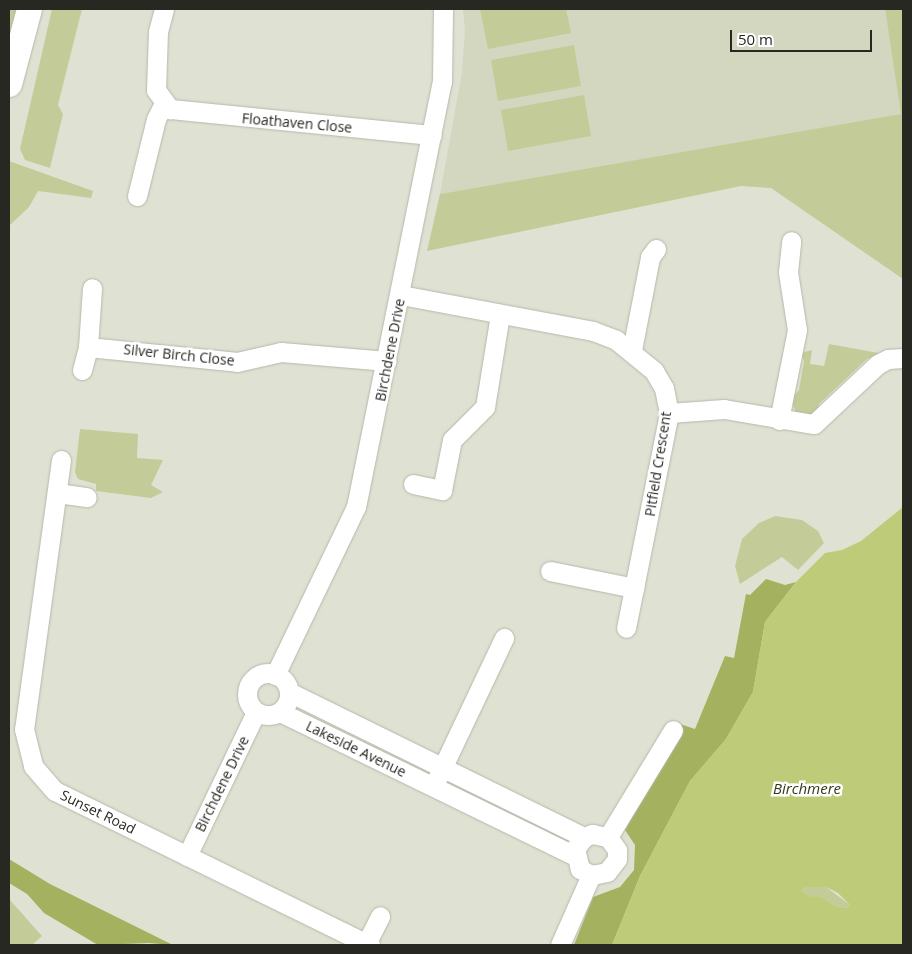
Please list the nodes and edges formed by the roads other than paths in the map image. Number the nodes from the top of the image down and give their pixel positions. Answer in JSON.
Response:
{"nodes":[{"id":1,"x":29,"y":9,"type":"edge"},
{"id":2,"x":164,"y":9,"type":"edge"},
{"id":3,"x":443,"y":9,"type":"edge"},
{"id":4,"x":9,"y":84,"type":"edge"},
{"id":5,"x":164,"y":105,"type":"junction"},
{"id":6,"x":432,"y":135,"type":"junction"},
{"id":7,"x":137,"y":196,"type":"dead end"},
{"id":8,"x":791,"y":241,"type":"dead end"},
{"id":9,"x":656,"y":248,"type":"dead end"},
{"id":10,"x":92,"y":288,"type":"dead end"},
{"id":11,"x":401,"y":295,"type":"junction"},
{"id":12,"x":500,"y":314,"type":"junction"},
{"id":13,"x":88,"y":347,"type":"junction"},
{"id":14,"x":632,"y":350,"type":"junction"},
{"id":15,"x":903,"y":358,"type":"edge"},
{"id":16,"x":387,"y":361,"type":"junction"},
{"id":17,"x":82,"y":370,"type":"dead end"},
{"id":18,"x":669,"y":413,"type":"junction"},
{"id":19,"x":779,"y":420,"type":"junction"},
{"id":20,"x":61,"y":460,"type":"dead end"},
{"id":21,"x":413,"y":484,"type":"dead end"},
{"id":22,"x":57,"y":493,"type":"junction"},
{"id":23,"x":87,"y":497,"type":"dead end"},
{"id":24,"x":550,"y":571,"type":"dead end"},
{"id":25,"x":634,"y":588,"type":"junction"},
{"id":26,"x":626,"y":628,"type":"dead end"},
{"id":27,"x":504,"y":638,"type":"dead end"},
{"id":28,"x":274,"y":674,"type":"junction"},
{"id":29,"x":289,"y":692,"type":"junction"},
{"id":30,"x":256,"y":712,"type":"junction"},
{"id":31,"x":280,"y":712,"type":"junction"},
{"id":32,"x":673,"y":730,"type":"dead end"},
{"id":33,"x":442,"y":767,"type":"junction"},
{"id":34,"x":433,"y":787,"type":"junction"},
{"id":35,"x":584,"y":837,"type":"junction"},
{"id":36,"x":608,"y":837,"type":"junction"},
{"id":37,"x":187,"y":856,"type":"junction"},
{"id":38,"x":575,"y":856,"type":"junction"},
{"id":39,"x":592,"y":875,"type":"junction"},
{"id":40,"x":380,"y":916,"type":"dead end"},
{"id":41,"x":368,"y":944,"type":"edge"},
{"id":42,"x":560,"y":945,"type":"edge"}],
"edges":[{"from":1,"to":4,"type":"main road"},
{"from":2,"to":5,"type":"street"},
{"from":3,"to":6,"type":"street","name":"Birchdene Drive"},
{"from":5,"to":6,"type":"street","name":"Floathaven Close"},
{"from":5,"to":7,"type":"street"},
{"from":6,"to":11,"type":"street","name":"Birchdene Drive"},
{"from":8,"to":19,"type":"street"},
{"from":9,"to":14,"type":"street"},
{"from":10,"to":13,"type":"street"},
{"from":11,"to":12,"type":"street","name":"Pitfield Crescent"},
{"from":11,"to":16,"type":"street","name":"Birchdene Drive"},
{"from":12,"to":14,"type":"street","name":"Pitfield Crescent"},
{"from":12,"to":21,"type":"street"},
{"from":13,"to":16,"type":"street","name":"Silver Birch Close"},
{"from":13,"to":17,"type":"street"},
{"from":14,"to":18,"type":"street","name":"Pitfield Crescent"},
{"from":15,"to":19,"type":"street"},
{"from":16,"to":28,"type":"street","name":"Birchdene Drive"},
{"from":18,"to":19,"type":"street"},
{"from":18,"to":25,"type":"street","name":"Pitfield Crescent"},
{"from":20,"to":22,"type":"street","name":"Sunset Road"},
{"from":22,"to":23,"type":"street"},
{"from":22,"to":37,"type":"street","name":"Sunset Road"},
{"from":24,"to":25,"type":"street"},
{"from":25,"to":26,"type":"street","name":"Pitfield Crescent"},
{"from":27,"to":33,"type":"street"},
{"from":28,"to":29,"type":"street"},
{"from":28,"to":30,"type":"street"},
{"from":29,"to":31,"type":"street"},
{"from":29,"to":33,"type":"street","name":"Lakeside Avenue"},
{"from":30,"to":31,"type":"street"},
{"from":30,"to":37,"type":"street","name":"Birchdene Drive"},
{"from":31,"to":34,"type":"street","name":"Lakeside Avenue"},
{"from":32,"to":36,"type":"street"},
{"from":33,"to":34,"type":"street"},
{"from":33,"to":35,"type":"street","name":"Lakeside Avenue"},
{"from":34,"to":38,"type":"street","name":"Lakeside Avenue"},
{"from":35,"to":36,"type":"street","name":"Lakeside Avenue"},
{"from":35,"to":38,"type":"street"},
{"from":36,"to":39,"type":"street"},
{"from":37,"to":41,"type":"street","name":"Sunset Road"},
{"from":38,"to":39,"type":"street","name":"Lakeside Avenue"},
{"from":39,"to":42,"type":"street"},
{"from":40,"to":41,"type":"street","name":"Sunset Road"}]}
